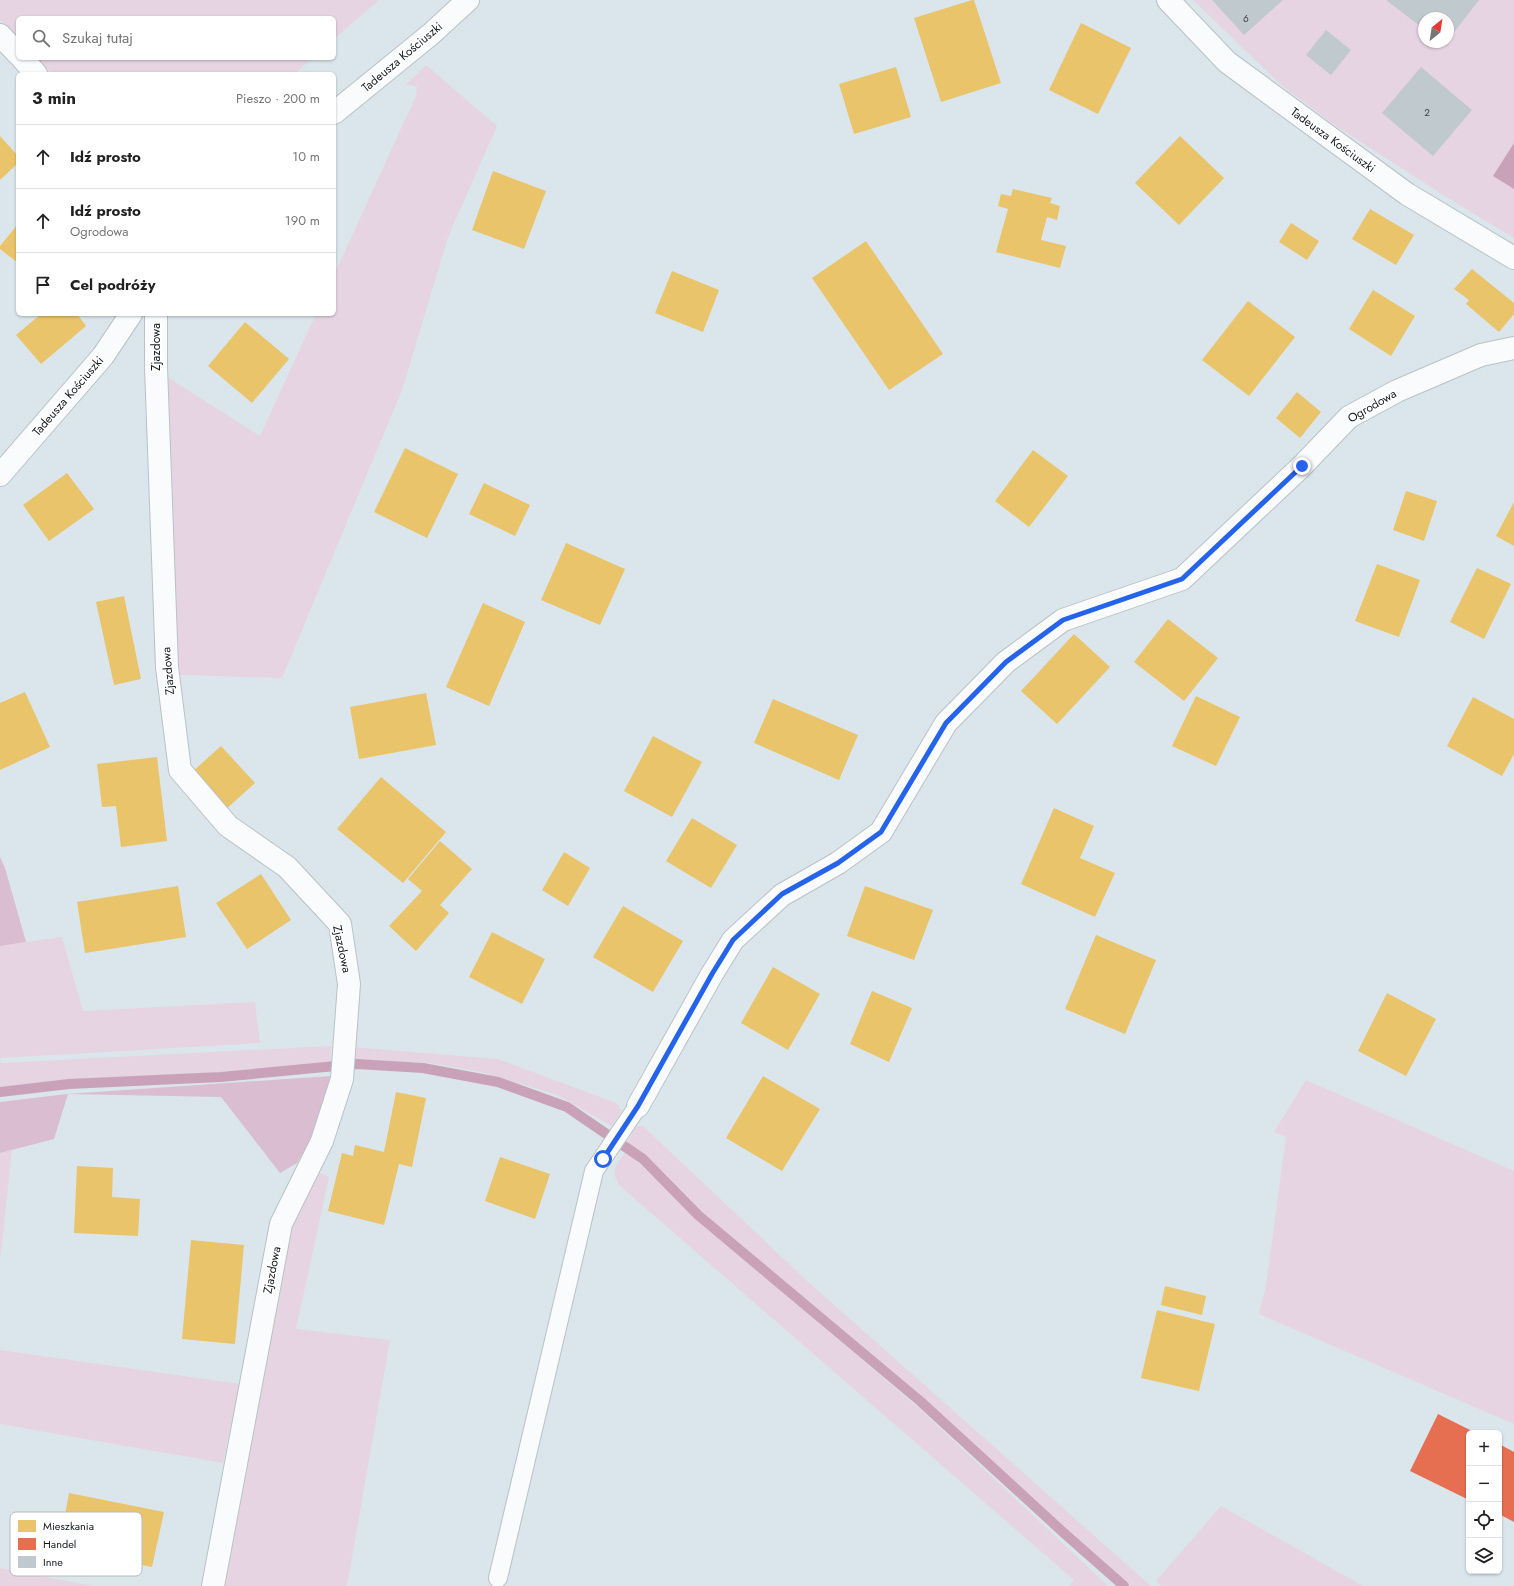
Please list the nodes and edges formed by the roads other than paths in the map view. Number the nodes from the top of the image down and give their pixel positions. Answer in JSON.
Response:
{"nodes":[{"id":1,"x":468,"y":0,"type":"edge"},
{"id":2,"x":1168,"y":0,"type":"edge"},
{"id":3,"x":0,"y":35,"type":"edge"},
{"id":4,"x":16,"y":52,"type":"edge"},
{"id":5,"x":24,"y":60,"type":"edge"},
{"id":6,"x":34,"y":72,"type":"edge"},
{"id":7,"x":336,"y":111,"type":"edge"},
{"id":8,"x":1514,"y":258,"type":"edge"},
{"id":9,"x":130,"y":316,"type":"edge"},
{"id":10,"x":156,"y":316,"type":"edge"},
{"id":11,"x":1514,"y":348,"type":"edge"},
{"id":12,"x":0,"y":475,"type":"edge"},
{"id":13,"x":633,"y":1114,"type":"joint"},
{"id":14,"x":498,"y":1578,"type":"dead end"},
{"id":15,"x":213,"y":1586,"type":"edge"}],
"edges":[{"from":1,"to":7,"type":"street","name":"Tadeusza Kościuszki"},
{"from":2,"to":8,"type":"street","name":"Tadeusza Kościuszki"},
{"from":3,"to":4,"type":"street"},
{"from":5,"to":6,"type":"street"},
{"from":9,"to":12,"type":"street","name":"Tadeusza Kościuszki"},
{"from":10,"to":15,"type":"street","name":"Zjazdowa"},
{"from":11,"to":13,"type":"street","name":"Ogrodowa"},
{"from":13,"to":14,"type":"lane"}]}
